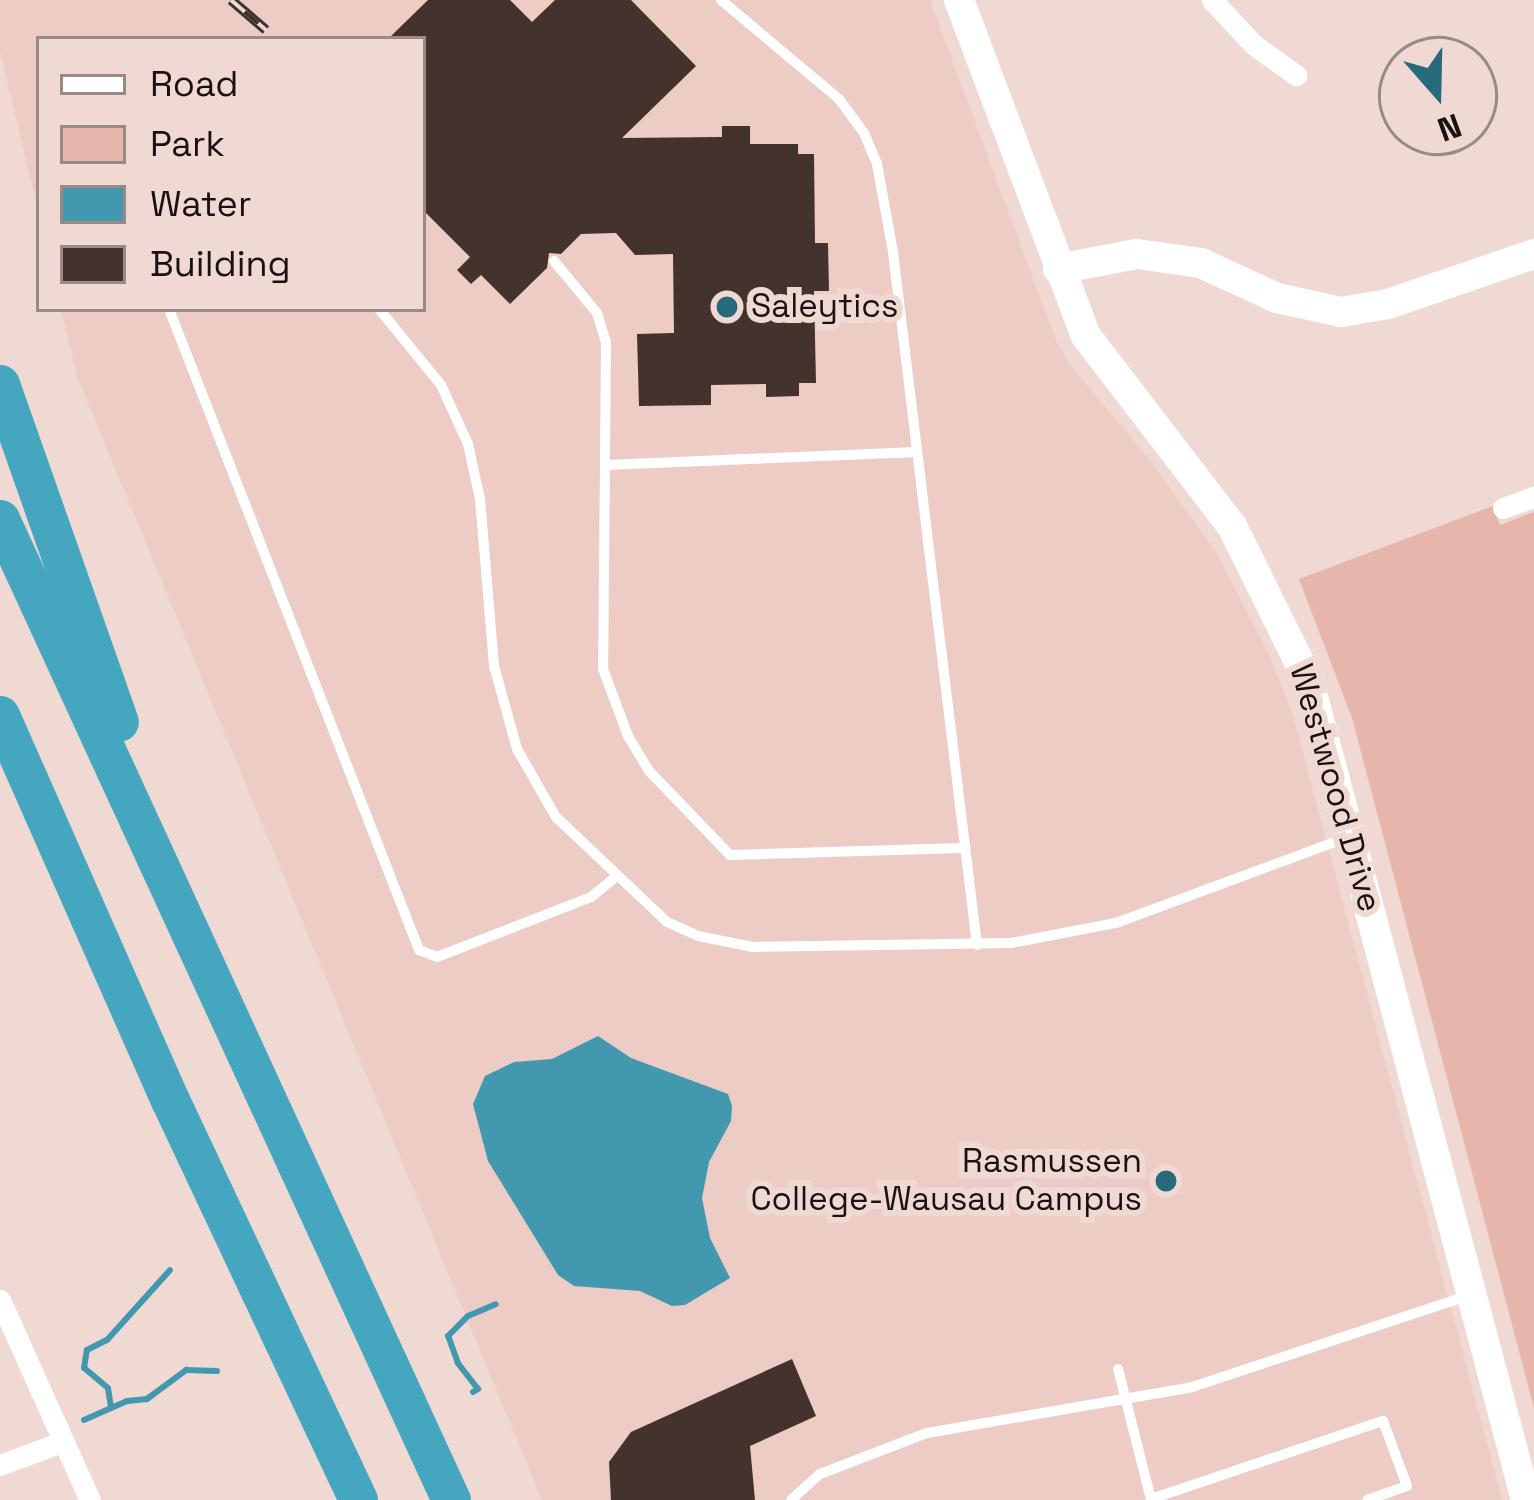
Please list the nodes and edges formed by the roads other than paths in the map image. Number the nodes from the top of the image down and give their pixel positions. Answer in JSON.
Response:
{"nodes":[{"id":1,"x":721,"y":0,"type":"edge"},
{"id":2,"x":959,"y":0,"type":"edge"},
{"id":3,"x":1212,"y":0,"type":"edge"},
{"id":4,"x":1296,"y":75,"type":"dead end"},
{"id":5,"x":1534,"y":254,"type":"edge"},
{"id":6,"x":554,"y":262,"type":"dead end"},
{"id":7,"x":1058,"y":269,"type":"junction"},
{"id":8,"x":170,"y":312,"type":"edge"},
{"id":9,"x":381,"y":312,"type":"edge"},
{"id":10,"x":0,"y":383,"type":"edge"},
{"id":11,"x":917,"y":452,"type":"junction"},
{"id":12,"x":606,"y":465,"type":"junction"},
{"id":13,"x":1534,"y":497,"type":"edge"},
{"id":14,"x":1503,"y":508,"type":"dead end"},
{"id":15,"x":0,"y":519,"type":"edge"},
{"id":16,"x":0,"y":715,"type":"edge"},
{"id":17,"x":0,"y":755,"type":"edge"},
{"id":18,"x":1351,"y":836,"type":"junction"},
{"id":19,"x":962,"y":848,"type":"junction"},
{"id":20,"x":154,"y":849,"type":"junction"},
{"id":21,"x":65,"y":867,"type":"junction"},
{"id":22,"x":616,"y":877,"type":"junction"},
{"id":23,"x":976,"y":944,"type":"junction"},
{"id":24,"x":1473,"y":1294,"type":"junction"},
{"id":25,"x":0,"y":1300,"type":"edge"},
{"id":26,"x":1118,"y":1369,"type":"dead end"},
{"id":27,"x":1125,"y":1399,"type":"junction"},
{"id":28,"x":64,"y":1441,"type":"junction"},
{"id":29,"x":0,"y":1465,"type":"edge"},
{"id":30,"x":90,"y":1500,"type":"edge"},
{"id":31,"x":358,"y":1500,"type":"edge"},
{"id":32,"x":451,"y":1500,"type":"edge"},
{"id":33,"x":790,"y":1500,"type":"edge"},
{"id":34,"x":1150,"y":1500,"type":"edge"},
{"id":35,"x":1367,"y":1500,"type":"edge"},
{"id":36,"x":1526,"y":1500,"type":"edge"}],
"edges":[{"from":1,"to":11,"type":"lane"},
{"from":2,"to":7,"type":"street","name":"Westwood Drive"},
{"from":3,"to":4,"type":"street"},
{"from":5,"to":7,"type":"street"},
{"from":6,"to":12,"type":"lane"},
{"from":7,"to":18,"type":"street","name":"Westwood Drive"},
{"from":8,"to":22,"type":"lane"},
{"from":9,"to":22,"type":"lane"},
{"from":10,"to":20,"type":"highway"},
{"from":11,"to":12,"type":"lane"},
{"from":11,"to":19,"type":"lane"},
{"from":12,"to":19,"type":"lane"},
{"from":13,"to":14,"type":"street"},
{"from":15,"to":20,"type":"highway"},
{"from":16,"to":21,"type":"highway"},
{"from":17,"to":21,"type":"highway"},
{"from":18,"to":23,"type":"lane"},
{"from":18,"to":24,"type":"street","name":"Westwood Drive"},
{"from":19,"to":23,"type":"lane"},
{"from":20,"to":32,"type":"highway"},
{"from":21,"to":31,"type":"highway"},
{"from":22,"to":23,"type":"lane"},
{"from":24,"to":27,"type":"lane"},
{"from":24,"to":36,"type":"street","name":"Westwood Drive"},
{"from":25,"to":28,"type":"street"},
{"from":26,"to":27,"type":"lane"},
{"from":27,"to":33,"type":"lane"},
{"from":27,"to":34,"type":"lane"},
{"from":28,"to":29,"type":"street"},
{"from":28,"to":30,"type":"street"},
{"from":34,"to":35,"type":"lane"}]}
